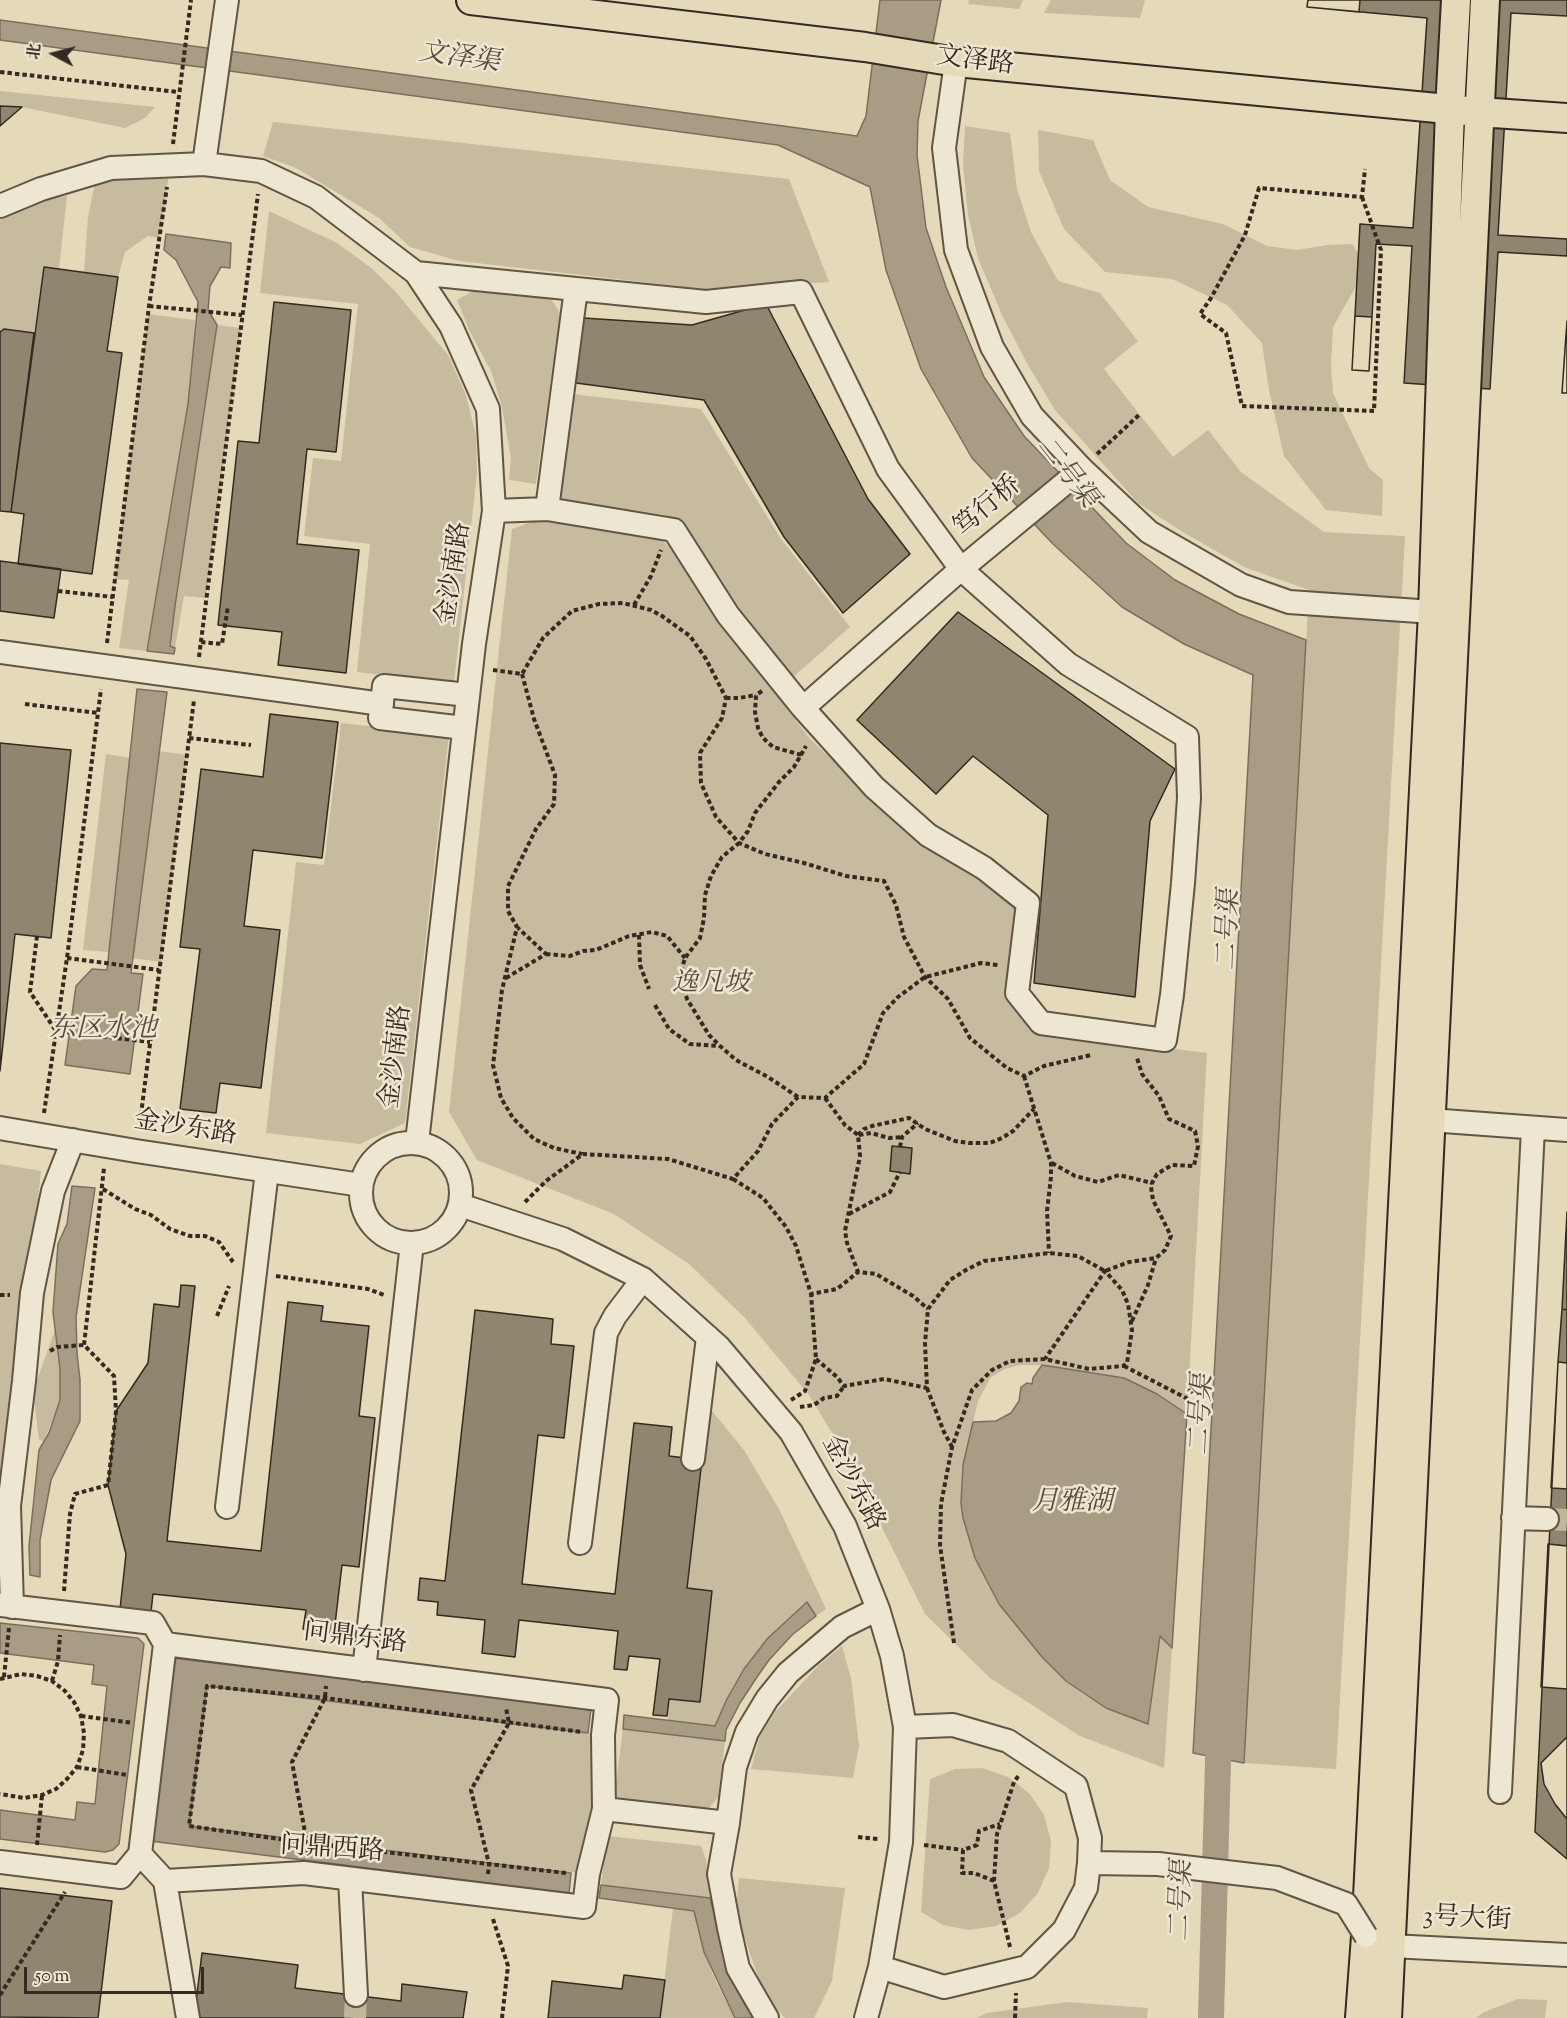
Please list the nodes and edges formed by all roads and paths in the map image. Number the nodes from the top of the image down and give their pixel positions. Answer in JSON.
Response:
{"nodes":[{"id":1,"x":191,"y":0,"type":"edge"},
{"id":2,"x":471,"y":0,"type":"edge"},
{"id":3,"x":1456,"y":0,"type":"edge"},
{"id":4,"x":1485,"y":0,"type":"edge"},
{"id":5,"x":226,"y":8,"type":"edge"},
{"id":6,"x":950,"y":61,"type":"junction"},
{"id":7,"x":0,"y":72,"type":"edge"},
{"id":8,"x":178,"y":92,"type":"junction"},
{"id":9,"x":1450,"y":109,"type":"junction"},
{"id":10,"x":1479,"y":112,"type":"junction"},
{"id":11,"x":1567,"y":118,"type":"edge"},
{"id":12,"x":204,"y":164,"type":"junction"},
{"id":13,"x":170,"y":166,"type":"junction"},
{"id":14,"x":1365,"y":168,"type":"dead end"},
{"id":15,"x":1362,"y":196,"type":"junction"},
{"id":16,"x":0,"y":206,"type":"edge"},
{"id":17,"x":416,"y":273,"type":"junction"},
{"id":18,"x":576,"y":289,"type":"junction"},
{"id":19,"x":149,"y":306,"type":"dead end"},
{"id":20,"x":242,"y":315,"type":"dead end"},
{"id":21,"x":1140,"y":414,"type":"dead end"},
{"id":22,"x":1077,"y":472,"type":"junction"},
{"id":23,"x":548,"y":509,"type":"junction"},
{"id":24,"x":494,"y":511,"type":"junction"},
{"id":25,"x":664,"y":543,"type":"dead end"},
{"id":26,"x":961,"y":569,"type":"junction"},
{"id":27,"x":58,"y":591,"type":"dead end"},
{"id":28,"x":113,"y":597,"type":"dead end"},
{"id":29,"x":634,"y":605,"type":"junction"},
{"id":30,"x":228,"y":606,"type":"dead end"},
{"id":31,"x":1433,"y":612,"type":"junction"},
{"id":32,"x":201,"y":642,"type":"dead end"},
{"id":33,"x":0,"y":652,"type":"edge"},
{"id":34,"x":471,"y":667,"type":"junction"},
{"id":35,"x":522,"y":674,"type":"junction"},
{"id":36,"x":780,"y":679,"type":"junction"},
{"id":37,"x":468,"y":695,"type":"junction"},
{"id":38,"x":756,"y":695,"type":"junction"},
{"id":39,"x":726,"y":698,"type":"junction"},
{"id":40,"x":25,"y":704,"type":"dead end"},
{"id":41,"x":382,"y":704,"type":"junction"},
{"id":42,"x":804,"y":708,"type":"junction"},
{"id":43,"x":98,"y":713,"type":"dead end"},
{"id":44,"x":464,"y":728,"type":"junction"},
{"id":45,"x":825,"y":732,"type":"junction"},
{"id":46,"x":189,"y":738,"type":"dead end"},
{"id":47,"x":251,"y":745,"type":"dead end"},
{"id":48,"x":802,"y":755,"type":"junction"},
{"id":49,"x":739,"y":843,"type":"junction"},
{"id":50,"x":518,"y":927,"type":"junction"},
{"id":51,"x":639,"y":935,"type":"junction"},
{"id":52,"x":37,"y":936,"type":"dead end"},
{"id":53,"x":546,"y":954,"type":"junction"},
{"id":54,"x":68,"y":958,"type":"dead end"},
{"id":55,"x":685,"y":958,"type":"junction"},
{"id":56,"x":1020,"y":967,"type":"junction"},
{"id":57,"x":159,"y":970,"type":"dead end"},
{"id":58,"x":925,"y":977,"type":"junction"},
{"id":59,"x":505,"y":979,"type":"junction"},
{"id":60,"x":649,"y":989,"type":"dead end"},
{"id":61,"x":655,"y":1005,"type":"dead end"},
{"id":62,"x":150,"y":1042,"type":"dead end"},
{"id":63,"x":720,"y":1046,"type":"junction"},
{"id":64,"x":1135,"y":1052,"type":"dead end"},
{"id":65,"x":1097,"y":1053,"type":"dead end"},
{"id":66,"x":1024,"y":1076,"type":"junction"},
{"id":67,"x":798,"y":1097,"type":"junction"},
{"id":68,"x":825,"y":1098,"type":"junction"},
{"id":69,"x":1034,"y":1109,"type":"junction"},
{"id":70,"x":1418,"y":1119,"type":"junction"},
{"id":71,"x":918,"y":1123,"type":"junction"},
{"id":72,"x":0,"y":1128,"type":"edge"},
{"id":73,"x":1533,"y":1128,"type":"junction"},
{"id":74,"x":1567,"y":1130,"type":"edge"},
{"id":75,"x":858,"y":1135,"type":"junction"},
{"id":76,"x":902,"y":1137,"type":"junction"},
{"id":77,"x":73,"y":1140,"type":"junction"},
{"id":78,"x":417,"y":1142,"type":"junction"},
{"id":79,"x":106,"y":1146,"type":"junction"},
{"id":80,"x":900,"y":1147,"type":"dead end"},
{"id":81,"x":583,"y":1154,"type":"junction"},
{"id":82,"x":1051,"y":1163,"type":"junction"},
{"id":83,"x":267,"y":1171,"type":"junction"},
{"id":84,"x":900,"y":1172,"type":"dead end"},
{"id":85,"x":733,"y":1179,"type":"junction"},
{"id":86,"x":546,"y":1181,"type":"dead end"},
{"id":87,"x":1152,"y":1183,"type":"junction"},
{"id":88,"x":361,"y":1185,"type":"junction"},
{"id":89,"x":102,"y":1188,"type":"junction"},
{"id":90,"x":460,"y":1205,"type":"junction"},
{"id":91,"x":849,"y":1215,"type":"junction"},
{"id":92,"x":412,"y":1243,"type":"junction"},
{"id":93,"x":1049,"y":1253,"type":"junction"},
{"id":94,"x":1156,"y":1258,"type":"junction"},
{"id":95,"x":234,"y":1264,"type":"dead end"},
{"id":96,"x":1105,"y":1271,"type":"junction"},
{"id":97,"x":858,"y":1272,"type":"junction"},
{"id":98,"x":255,"y":1273,"type":"junction"},
{"id":99,"x":643,"y":1279,"type":"junction"},
{"id":100,"x":232,"y":1281,"type":"dead end"},
{"id":101,"x":811,"y":1294,"type":"junction"},
{"id":102,"x":405,"y":1302,"type":"junction"},
{"id":103,"x":928,"y":1310,"type":"junction"},
{"id":104,"x":217,"y":1316,"type":"dead end"},
{"id":105,"x":1132,"y":1321,"type":"junction"},
{"id":106,"x":708,"y":1337,"type":"junction"},
{"id":107,"x":84,"y":1345,"type":"junction"},
{"id":108,"x":57,"y":1347,"type":"dead end"},
{"id":109,"x":816,"y":1359,"type":"junction"},
{"id":110,"x":1045,"y":1359,"type":"junction"},
{"id":111,"x":1123,"y":1366,"type":"junction"},
{"id":112,"x":844,"y":1386,"type":"junction"},
{"id":113,"x":927,"y":1388,"type":"junction"},
{"id":114,"x":1188,"y":1399,"type":"dead end"},
{"id":115,"x":814,"y":1405,"type":"dead end"},
{"id":116,"x":773,"y":1411,"type":"junction"},
{"id":117,"x":952,"y":1447,"type":"junction"},
{"id":118,"x":693,"y":1459,"type":"dead end"},
{"id":119,"x":227,"y":1507,"type":"dead end"},
{"id":120,"x":1513,"y":1518,"type":"junction"},
{"id":121,"x":1547,"y":1519,"type":"tunnel mouth"},
{"id":122,"x":580,"y":1543,"type":"dead end"},
{"id":123,"x":878,"y":1609,"type":"junction"},
{"id":124,"x":8,"y":1610,"type":"edge"},
{"id":125,"x":61,"y":1622,"type":"junction"},
{"id":126,"x":954,"y":1643,"type":"dead end"},
{"id":127,"x":165,"y":1644,"type":"junction"},
{"id":128,"x":364,"y":1670,"type":"junction"},
{"id":129,"x":2,"y":1678,"type":"edge"},
{"id":130,"x":52,"y":1681,"type":"junction"},
{"id":131,"x":325,"y":1698,"type":"junction"},
{"id":132,"x":81,"y":1716,"type":"junction"},
{"id":133,"x":144,"y":1723,"type":"dead end"},
{"id":134,"x":509,"y":1723,"type":"junction"},
{"id":135,"x":905,"y":1727,"type":"junction"},
{"id":136,"x":603,"y":1735,"type":"junction"},
{"id":137,"x":1030,"y":1756,"type":"junction"},
{"id":138,"x":77,"y":1767,"type":"junction"},
{"id":139,"x":128,"y":1775,"type":"dead end"},
{"id":140,"x":1500,"y":1792,"type":"dead end"},
{"id":141,"x":0,"y":1794,"type":"edge"},
{"id":142,"x":42,"y":1795,"type":"junction"},
{"id":143,"x":604,"y":1809,"type":"junction"},
{"id":144,"x":728,"y":1823,"type":"junction"},
{"id":145,"x":1001,"y":1824,"type":"junction"},
{"id":146,"x":308,"y":1843,"type":"junction"},
{"id":147,"x":36,"y":1850,"type":"dead end"},
{"id":148,"x":140,"y":1854,"type":"junction"},
{"id":149,"x":0,"y":1862,"type":"edge"},
{"id":150,"x":1089,"y":1863,"type":"junction"},
{"id":151,"x":489,"y":1864,"type":"junction"},
{"id":152,"x":78,"y":1872,"type":"junction"},
{"id":153,"x":588,"y":1874,"type":"junction"},
{"id":154,"x":350,"y":1879,"type":"junction"},
{"id":155,"x":165,"y":1881,"type":"junction"},
{"id":156,"x":994,"y":1881,"type":"junction"},
{"id":157,"x":485,"y":1895,"type":"junction"},
{"id":158,"x":1379,"y":1941,"type":"junction"},
{"id":159,"x":1567,"y":1955,"type":"edge"},
{"id":160,"x":880,"y":1967,"type":"junction"},
{"id":161,"x":1015,"y":1970,"type":"junction"},
{"id":162,"x":0,"y":1995,"type":"edge"},
{"id":163,"x":356,"y":1995,"type":"tunnel mouth"},
{"id":164,"x":188,"y":2018,"type":"edge"},
{"id":165,"x":502,"y":2018,"type":"edge"},
{"id":166,"x":767,"y":2018,"type":"edge"},
{"id":167,"x":866,"y":2018,"type":"edge"},
{"id":168,"x":1360,"y":2018,"type":"edge"},
{"id":169,"x":1388,"y":2018,"type":"edge"}],
"edges":[{"from":1,"to":8,"type":"path"},
{"from":2,"to":6,"type":"main road","name":"文泽路"},
{"from":3,"to":9,"type":"main road"},
{"from":4,"to":10,"type":"main road"},
{"from":5,"to":12,"type":"street"},
{"from":6,"to":9,"type":"main road","name":"文泽路"},
{"from":6,"to":22,"type":"street"},
{"from":7,"to":8,"type":"path"},
{"from":8,"to":13,"type":"path"},
{"from":9,"to":10,"type":"main road","name":"文泽路"},
{"from":9,"to":31,"type":"main road"},
{"from":10,"to":11,"type":"main road","name":"文泽路"},
{"from":10,"to":70,"type":"main road"},
{"from":12,"to":13,"type":"street","name":"金沙南路"},
{"from":12,"to":17,"type":"street","name":"金沙南路"},
{"from":13,"to":16,"type":"street","name":"金沙南路"},
{"from":14,"to":15,"type":"path"},
{"from":15,"to":15,"type":"path"},
{"from":17,"to":18,"type":"street"},
{"from":17,"to":24,"type":"street","name":"金沙南路"},
{"from":18,"to":23,"type":"street"},
{"from":18,"to":26,"type":"street"},
{"from":19,"to":20,"type":"path"},
{"from":21,"to":22,"type":"path"},
{"from":22,"to":26,"type":"street","name":"笃行桥"},
{"from":22,"to":31,"type":"street"},
{"from":23,"to":24,"type":"street"},
{"from":23,"to":36,"type":"street"},
{"from":24,"to":34,"type":"street","name":"金沙南路"},
{"from":25,"to":29,"type":"path"},
{"from":26,"to":42,"type":"street","name":"笃行桥"},
{"from":26,"to":56,"type":"street"},
{"from":27,"to":28,"type":"path"},
{"from":29,"to":35,"type":"path"},
{"from":29,"to":39,"type":"path"},
{"from":30,"to":32,"type":"path"},
{"from":31,"to":70,"type":"main road"},
{"from":33,"to":41,"type":"street"},
{"from":34,"to":35,"type":"path"},
{"from":34,"to":37,"type":"street","name":"金沙南路"},
{"from":35,"to":50,"type":"path"},
{"from":36,"to":38,"type":"path"},
{"from":36,"to":42,"type":"street"},
{"from":37,"to":41,"type":"street"},
{"from":37,"to":44,"type":"street","name":"金沙南路"},
{"from":38,"to":39,"type":"path"},
{"from":38,"to":48,"type":"path"},
{"from":39,"to":49,"type":"path"},
{"from":40,"to":43,"type":"path"},
{"from":41,"to":44,"type":"street"},
{"from":42,"to":45,"type":"street"},
{"from":44,"to":78,"type":"street","name":"金沙南路"},
{"from":45,"to":48,"type":"path"},
{"from":45,"to":56,"type":"street"},
{"from":46,"to":47,"type":"path"},
{"from":48,"to":49,"type":"path"},
{"from":49,"to":55,"type":"path"},
{"from":49,"to":58,"type":"path"},
{"from":50,"to":53,"type":"path"},
{"from":50,"to":59,"type":"path"},
{"from":51,"to":53,"type":"path"},
{"from":51,"to":55,"type":"path"},
{"from":51,"to":60,"type":"path"},
{"from":52,"to":62,"type":"path"},
{"from":53,"to":59,"type":"path"},
{"from":54,"to":57,"type":"path"},
{"from":55,"to":63,"type":"path"},
{"from":56,"to":58,"type":"path"},
{"from":58,"to":66,"type":"path"},
{"from":58,"to":68,"type":"path"},
{"from":59,"to":81,"type":"path"},
{"from":61,"to":63,"type":"path"},
{"from":63,"to":67,"type":"path"},
{"from":64,"to":87,"type":"path"},
{"from":65,"to":66,"type":"path"},
{"from":66,"to":69,"type":"path"},
{"from":67,"to":68,"type":"path"},
{"from":67,"to":85,"type":"path"},
{"from":68,"to":75,"type":"path"},
{"from":69,"to":71,"type":"path"},
{"from":69,"to":82,"type":"path"},
{"from":70,"to":73,"type":"street"},
{"from":70,"to":158,"type":"main road"},
{"from":71,"to":75,"type":"path"},
{"from":71,"to":76,"type":"path"},
{"from":72,"to":77,"type":"street","name":"金沙东路"},
{"from":73,"to":74,"type":"street"},
{"from":73,"to":120,"type":"street"},
{"from":75,"to":76,"type":"path"},
{"from":75,"to":91,"type":"path"},
{"from":76,"to":80,"type":"path"},
{"from":77,"to":79,"type":"street","name":"金沙东路"},
{"from":77,"to":124,"type":"street"},
{"from":78,"to":88,"type":"street"},
{"from":78,"to":90,"type":"street"},
{"from":79,"to":83,"type":"street","name":"金沙东路"},
{"from":79,"to":89,"type":"path"},
{"from":81,"to":85,"type":"path"},
{"from":81,"to":86,"type":"path"},
{"from":82,"to":87,"type":"path"},
{"from":82,"to":93,"type":"path"},
{"from":83,"to":88,"type":"street","name":"金沙东路"},
{"from":83,"to":98,"type":"street"},
{"from":84,"to":91,"type":"path"},
{"from":85,"to":101,"type":"path"},
{"from":87,"to":94,"type":"path"},
{"from":88,"to":92,"type":"street"},
{"from":89,"to":95,"type":"path"},
{"from":89,"to":107,"type":"path"},
{"from":90,"to":92,"type":"street"},
{"from":90,"to":99,"type":"street","name":"金沙东路"},
{"from":91,"to":97,"type":"path"},
{"from":92,"to":102,"type":"street"},
{"from":93,"to":96,"type":"path"},
{"from":93,"to":103,"type":"path"},
{"from":94,"to":96,"type":"path"},
{"from":94,"to":105,"type":"path"},
{"from":96,"to":105,"type":"path"},
{"from":96,"to":110,"type":"path"},
{"from":97,"to":101,"type":"path"},
{"from":97,"to":103,"type":"path"},
{"from":98,"to":102,"type":"path"},
{"from":98,"to":119,"type":"street"},
{"from":99,"to":106,"type":"street","name":"金沙东路"},
{"from":99,"to":122,"type":"street"},
{"from":100,"to":104,"type":"path"},
{"from":101,"to":109,"type":"path"},
{"from":102,"to":128,"type":"street"},
{"from":103,"to":113,"type":"path"},
{"from":105,"to":111,"type":"path"},
{"from":106,"to":116,"type":"street","name":"金沙东路"},
{"from":106,"to":118,"type":"street"},
{"from":107,"to":108,"type":"path"},
{"from":107,"to":125,"type":"path"},
{"from":109,"to":112,"type":"path"},
{"from":109,"to":116,"type":"path"},
{"from":110,"to":111,"type":"path"},
{"from":110,"to":117,"type":"path"},
{"from":111,"to":114,"type":"path"},
{"from":112,"to":113,"type":"path"},
{"from":112,"to":115,"type":"path"},
{"from":113,"to":117,"type":"path"},
{"from":116,"to":123,"type":"street","name":"金沙东路"},
{"from":117,"to":126,"type":"path"},
{"from":120,"to":121,"type":"street"},
{"from":120,"to":140,"type":"street"},
{"from":123,"to":135,"type":"street","name":"金沙东路"},
{"from":123,"to":144,"type":"street"},
{"from":124,"to":125,"type":"street"},
{"from":124,"to":129,"type":"path"},
{"from":125,"to":127,"type":"street"},
{"from":125,"to":130,"type":"path"},
{"from":127,"to":128,"type":"street","name":"问鼎东路"},
{"from":127,"to":148,"type":"street"},
{"from":128,"to":136,"type":"street","name":"问鼎东路"},
{"from":129,"to":130,"type":"path"},
{"from":130,"to":132,"type":"path"},
{"from":131,"to":134,"type":"path"},
{"from":131,"to":146,"type":"path"},
{"from":131,"to":146,"type":"path"},
{"from":132,"to":133,"type":"path"},
{"from":132,"to":138,"type":"path"},
{"from":134,"to":136,"type":"path"},
{"from":134,"to":151,"type":"path"},
{"from":135,"to":137,"type":"street"},
{"from":135,"to":160,"type":"street","name":"金沙东路"},
{"from":136,"to":143,"type":"street","name":"问鼎东路"},
{"from":137,"to":145,"type":"path"},
{"from":137,"to":150,"type":"street"},
{"from":138,"to":139,"type":"path"},
{"from":138,"to":142,"type":"path"},
{"from":141,"to":142,"type":"path"},
{"from":142,"to":147,"type":"path"},
{"from":143,"to":144,"type":"street"},
{"from":143,"to":153,"type":"street","name":"问鼎西路"},
{"from":144,"to":166,"type":"street"},
{"from":145,"to":156,"type":"path"},
{"from":145,"to":156,"type":"path"},
{"from":146,"to":151,"type":"path"},
{"from":148,"to":152,"type":"street"},
{"from":148,"to":155,"type":"street"},
{"from":149,"to":152,"type":"street"},
{"from":150,"to":158,"type":"street","bridge":true},
{"from":150,"to":161,"type":"street"},
{"from":151,"to":153,"type":"path"},
{"from":152,"to":162,"type":"path"},
{"from":153,"to":157,"type":"street","name":"问鼎西路"},
{"from":154,"to":155,"type":"street","name":"问鼎西路"},
{"from":154,"to":157,"type":"street","name":"问鼎西路"},
{"from":154,"to":163,"type":"street"},
{"from":155,"to":164,"type":"street"},
{"from":156,"to":161,"type":"path"},
{"from":157,"to":165,"type":"path"},
{"from":158,"to":159,"type":"street","name":"3号大街"},
{"from":158,"to":168,"type":"main road"},
{"from":158,"to":169,"type":"main road"},
{"from":160,"to":161,"type":"street"},
{"from":160,"to":167,"type":"street","name":"金沙东路"}]}
